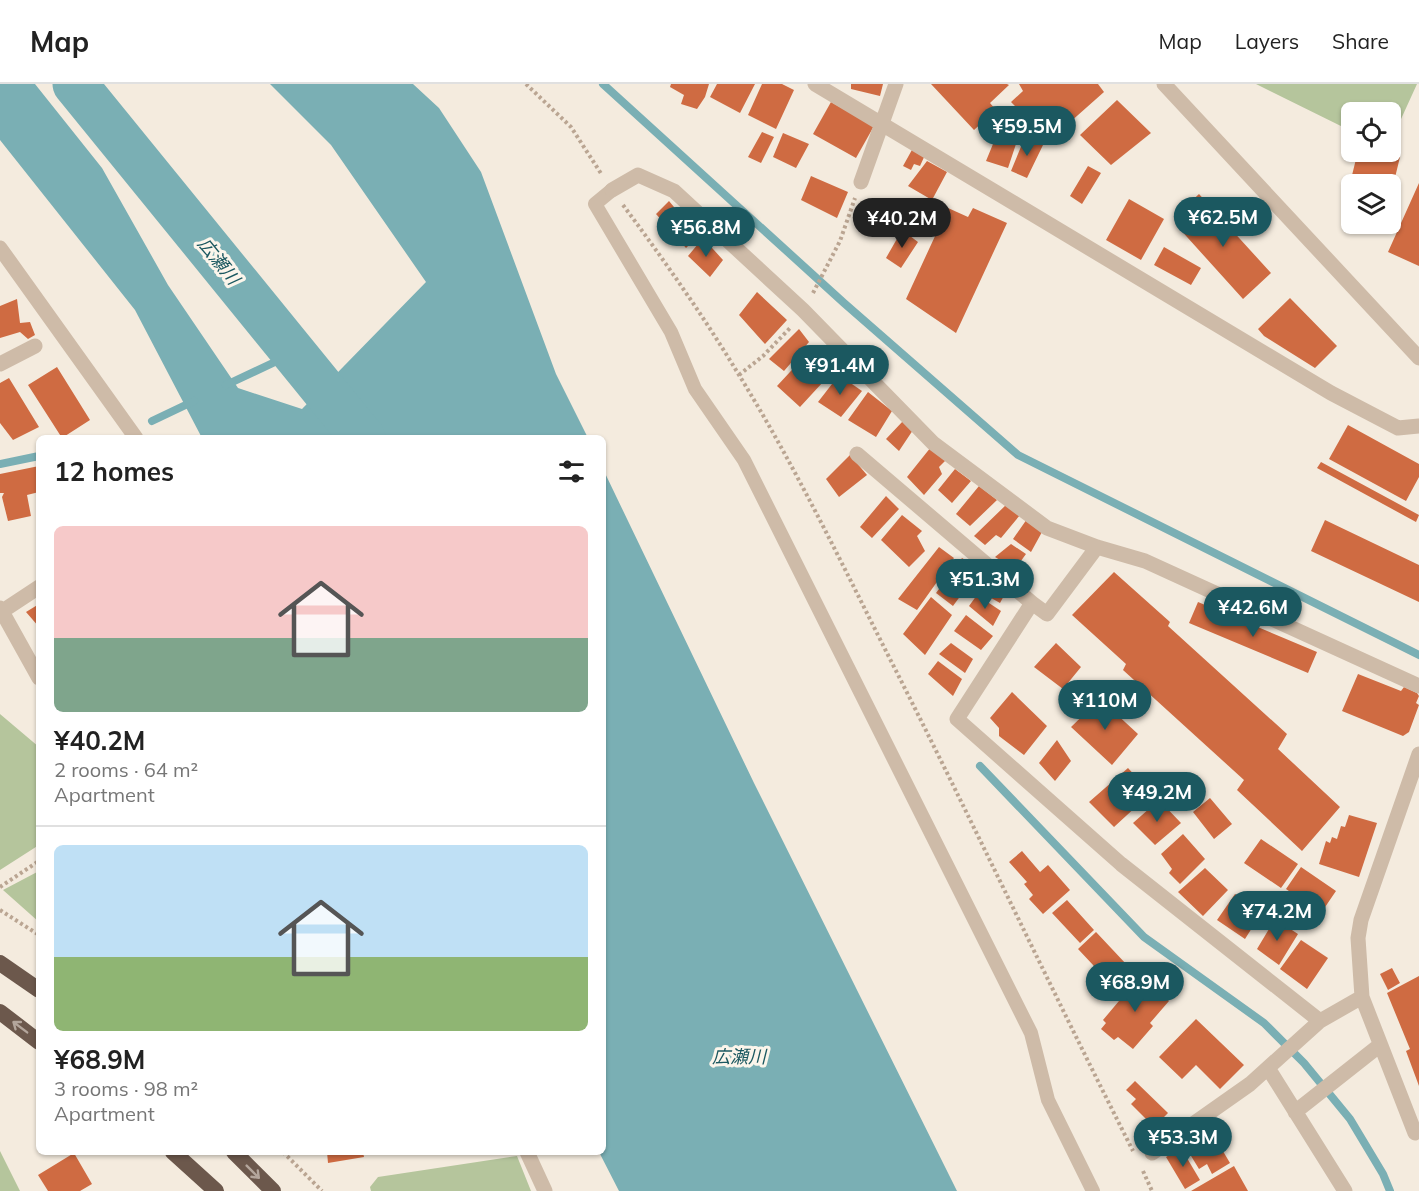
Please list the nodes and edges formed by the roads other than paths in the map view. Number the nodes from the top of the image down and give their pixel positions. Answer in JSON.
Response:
{"nodes":[{"id":1,"x":815,"y":84,"type":"edge"},
{"id":2,"x":896,"y":84,"type":"edge"},
{"id":3,"x":1164,"y":84,"type":"edge"},
{"id":4,"x":883,"y":123,"type":"junction"},
{"id":5,"x":861,"y":182,"type":"road end"},
{"id":6,"x":612,"y":190,"type":"joint"},
{"id":7,"x":0,"y":248,"type":"edge"},
{"id":8,"x":35,"y":346,"type":"dead end"},
{"id":9,"x":1419,"y":358,"type":"edge"},
{"id":10,"x":0,"y":364,"type":"edge"},
{"id":11,"x":1419,"y":426,"type":"edge"},
{"id":12,"x":134,"y":435,"type":"edge"},
{"id":13,"x":857,"y":454,"type":"dead end"},
{"id":14,"x":1097,"y":546,"type":"junction"},
{"id":15,"x":36,"y":589,"type":"edge"},
{"id":16,"x":1032,"y":603,"type":"junction"},
{"id":17,"x":1,"y":610,"type":"edge"},
{"id":18,"x":36,"y":673,"type":"edge"},
{"id":19,"x":1419,"y":686,"type":"edge"},
{"id":20,"x":1419,"y":754,"type":"edge"},
{"id":21,"x":0,"y":963,"type":"edge"},
{"id":22,"x":36,"y":988,"type":"edge"},
{"id":23,"x":1362,"y":997,"type":"junction"},
{"id":24,"x":0,"y":1012,"type":"edge"},
{"id":25,"x":1320,"y":1022,"type":"junction"},
{"id":26,"x":36,"y":1040,"type":"edge"},
{"id":27,"x":1380,"y":1045,"type":"junction"},
{"id":28,"x":1274,"y":1063,"type":"junction"},
{"id":29,"x":1295,"y":1112,"type":"junction"},
{"id":30,"x":1415,"y":1133,"type":"dead end"},
{"id":31,"x":1152,"y":1154,"type":"dead end"},
{"id":32,"x":176,"y":1155,"type":"edge"},
{"id":33,"x":237,"y":1155,"type":"edge"},
{"id":34,"x":528,"y":1155,"type":"edge"},
{"id":35,"x":208,"y":1187,"type":"edge"},
{"id":36,"x":273,"y":1191,"type":"edge"},
{"id":37,"x":545,"y":1191,"type":"edge"},
{"id":38,"x":1093,"y":1191,"type":"edge"},
{"id":39,"x":1345,"y":1191,"type":"edge"}],
"edges":[{"from":1,"to":4,"type":"street"},
{"from":2,"to":4,"type":"street"},
{"from":3,"to":9,"type":"street"},
{"from":4,"to":5,"type":"street"},
{"from":4,"to":11,"type":"street"},
{"from":6,"to":14,"type":"street"},
{"from":6,"to":38,"type":"lane"},
{"from":7,"to":12,"type":"street"},
{"from":8,"to":10,"type":"street"},
{"from":13,"to":16,"type":"street"},
{"from":14,"to":16,"type":"street"},
{"from":14,"to":19,"type":"street"},
{"from":15,"to":17,"type":"street"},
{"from":16,"to":25,"type":"street"},
{"from":17,"to":18,"type":"street"},
{"from":20,"to":23,"type":"street"},
{"from":21,"to":22,"type":"highway"},
{"from":23,"to":25,"type":"street"},
{"from":23,"to":27,"type":"street"},
{"from":26,"to":24,"type":"highway","one_way":true},
{"from":25,"to":28,"type":"street"},
{"from":27,"to":29,"type":"street"},
{"from":27,"to":30,"type":"street"},
{"from":28,"to":29,"type":"street"},
{"from":28,"to":31,"type":"street"},
{"from":29,"to":39,"type":"street"},
{"from":32,"to":35,"type":"highway"},
{"from":33,"to":36,"type":"highway","one_way":true},
{"from":34,"to":37,"type":"street"}]}
